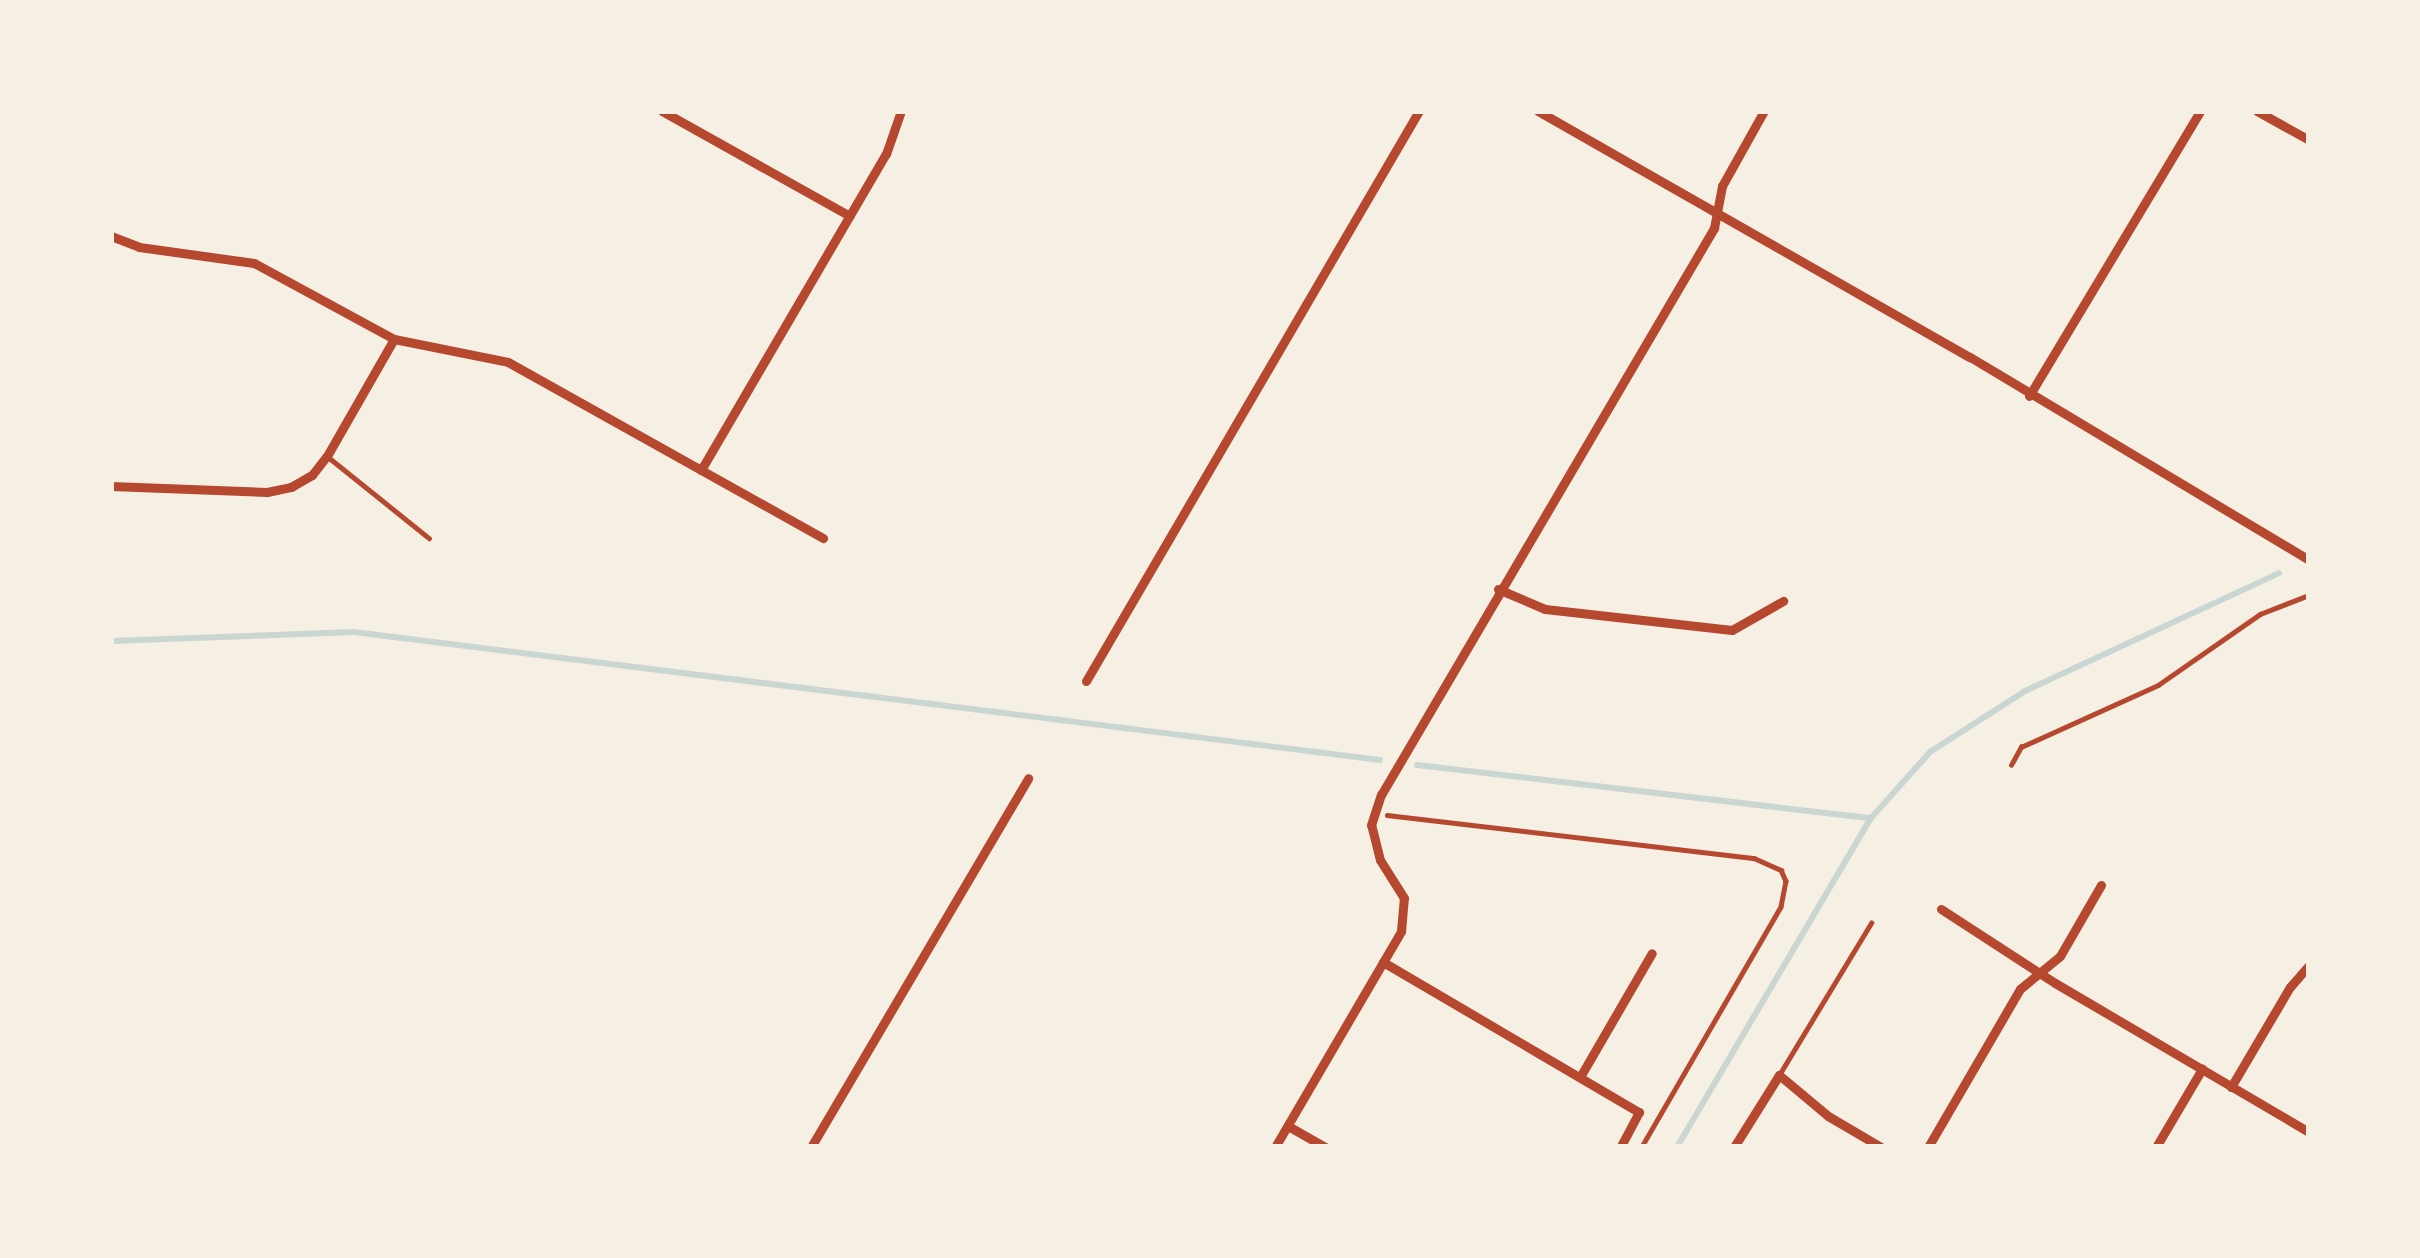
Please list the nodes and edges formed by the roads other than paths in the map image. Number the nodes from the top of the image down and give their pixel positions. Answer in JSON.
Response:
{"nodes":[{"id":1,"x":662,"y":111,"type":"edge"},
{"id":2,"x":901,"y":111,"type":"edge"},
{"id":3,"x":1420,"y":111,"type":"edge"},
{"id":4,"x":1538,"y":111,"type":"edge"},
{"id":5,"x":1764,"y":111,"type":"edge"},
{"id":6,"x":2200,"y":111,"type":"edge"},
{"id":7,"x":2257,"y":111,"type":"edge"},
{"id":8,"x":2309,"y":140,"type":"edge"},
{"id":9,"x":1717,"y":212,"type":"junction"},
{"id":10,"x":850,"y":216,"type":"junction"},
{"id":11,"x":111,"y":236,"type":"edge"},
{"id":12,"x":394,"y":339,"type":"junction"},
{"id":13,"x":2029,"y":396,"type":"junction"},
{"id":14,"x":327,"y":455,"type":"junction"},
{"id":15,"x":701,"y":470,"type":"junction"},
{"id":16,"x":111,"y":486,"type":"edge"},
{"id":17,"x":429,"y":538,"type":"dead end"},
{"id":18,"x":823,"y":538,"type":"dead end"},
{"id":19,"x":2309,"y":560,"type":"edge"},
{"id":20,"x":1498,"y":589,"type":"junction"},
{"id":21,"x":2309,"y":595,"type":"edge"},
{"id":22,"x":1784,"y":601,"type":"dead end"},
{"id":23,"x":1086,"y":681,"type":"dead end"},
{"id":24,"x":2011,"y":765,"type":"dead end"},
{"id":25,"x":1028,"y":778,"type":"dead end"},
{"id":26,"x":2102,"y":885,"type":"dead end"},
{"id":27,"x":1941,"y":909,"type":"dead end"},
{"id":28,"x":1871,"y":923,"type":"dead end"},
{"id":29,"x":1652,"y":953,"type":"dead end"},
{"id":30,"x":1383,"y":962,"type":"junction"},
{"id":31,"x":2309,"y":965,"type":"edge"},
{"id":32,"x":2040,"y":972,"type":"junction"},
{"id":33,"x":2201,"y":1069,"type":"junction"},
{"id":34,"x":1779,"y":1076,"type":"junction"},
{"id":35,"x":1580,"y":1077,"type":"junction"},
{"id":36,"x":2231,"y":1087,"type":"junction"},
{"id":37,"x":1288,"y":1126,"type":"junction"},
{"id":38,"x":2309,"y":1132,"type":"edge"},
{"id":39,"x":811,"y":1147,"type":"edge"},
{"id":40,"x":1275,"y":1147,"type":"edge"},
{"id":41,"x":1325,"y":1147,"type":"edge"},
{"id":42,"x":1620,"y":1147,"type":"edge"},
{"id":43,"x":1734,"y":1147,"type":"edge"},
{"id":44,"x":1881,"y":1147,"type":"edge"},
{"id":45,"x":1928,"y":1147,"type":"edge"},
{"id":46,"x":2156,"y":1147,"type":"edge"}],
"edges":[{"from":1,"to":10,"type":"street"},
{"from":2,"to":10,"type":"street"},
{"from":3,"to":23,"type":"street"},
{"from":4,"to":9,"type":"street"},
{"from":5,"to":9,"type":"street"},
{"from":6,"to":13,"type":"street"},
{"from":7,"to":8,"type":"street"},
{"from":9,"to":13,"type":"street"},
{"from":9,"to":20,"type":"street"},
{"from":10,"to":15,"type":"street"},
{"from":11,"to":12,"type":"street"},
{"from":12,"to":14,"type":"street"},
{"from":12,"to":15,"type":"street"},
{"from":13,"to":19,"type":"street"},
{"from":14,"to":16,"type":"street"},
{"from":14,"to":17,"type":"lane"},
{"from":15,"to":18,"type":"street"},
{"from":20,"to":22,"type":"street"},
{"from":20,"to":30,"type":"street"},
{"from":21,"to":24,"type":"lane"},
{"from":25,"to":39,"type":"street"},
{"from":26,"to":32,"type":"street"},
{"from":27,"to":32,"type":"street"},
{"from":28,"to":34,"type":"lane"},
{"from":29,"to":35,"type":"street"},
{"from":30,"to":35,"type":"street"},
{"from":30,"to":37,"type":"street"},
{"from":31,"to":36,"type":"street"},
{"from":32,"to":33,"type":"street"},
{"from":32,"to":45,"type":"street"},
{"from":33,"to":36,"type":"street"},
{"from":33,"to":46,"type":"street"},
{"from":34,"to":43,"type":"street"},
{"from":34,"to":44,"type":"street"},
{"from":35,"to":42,"type":"street"},
{"from":36,"to":38,"type":"street"},
{"from":37,"to":40,"type":"street"},
{"from":37,"to":41,"type":"street"}]}
